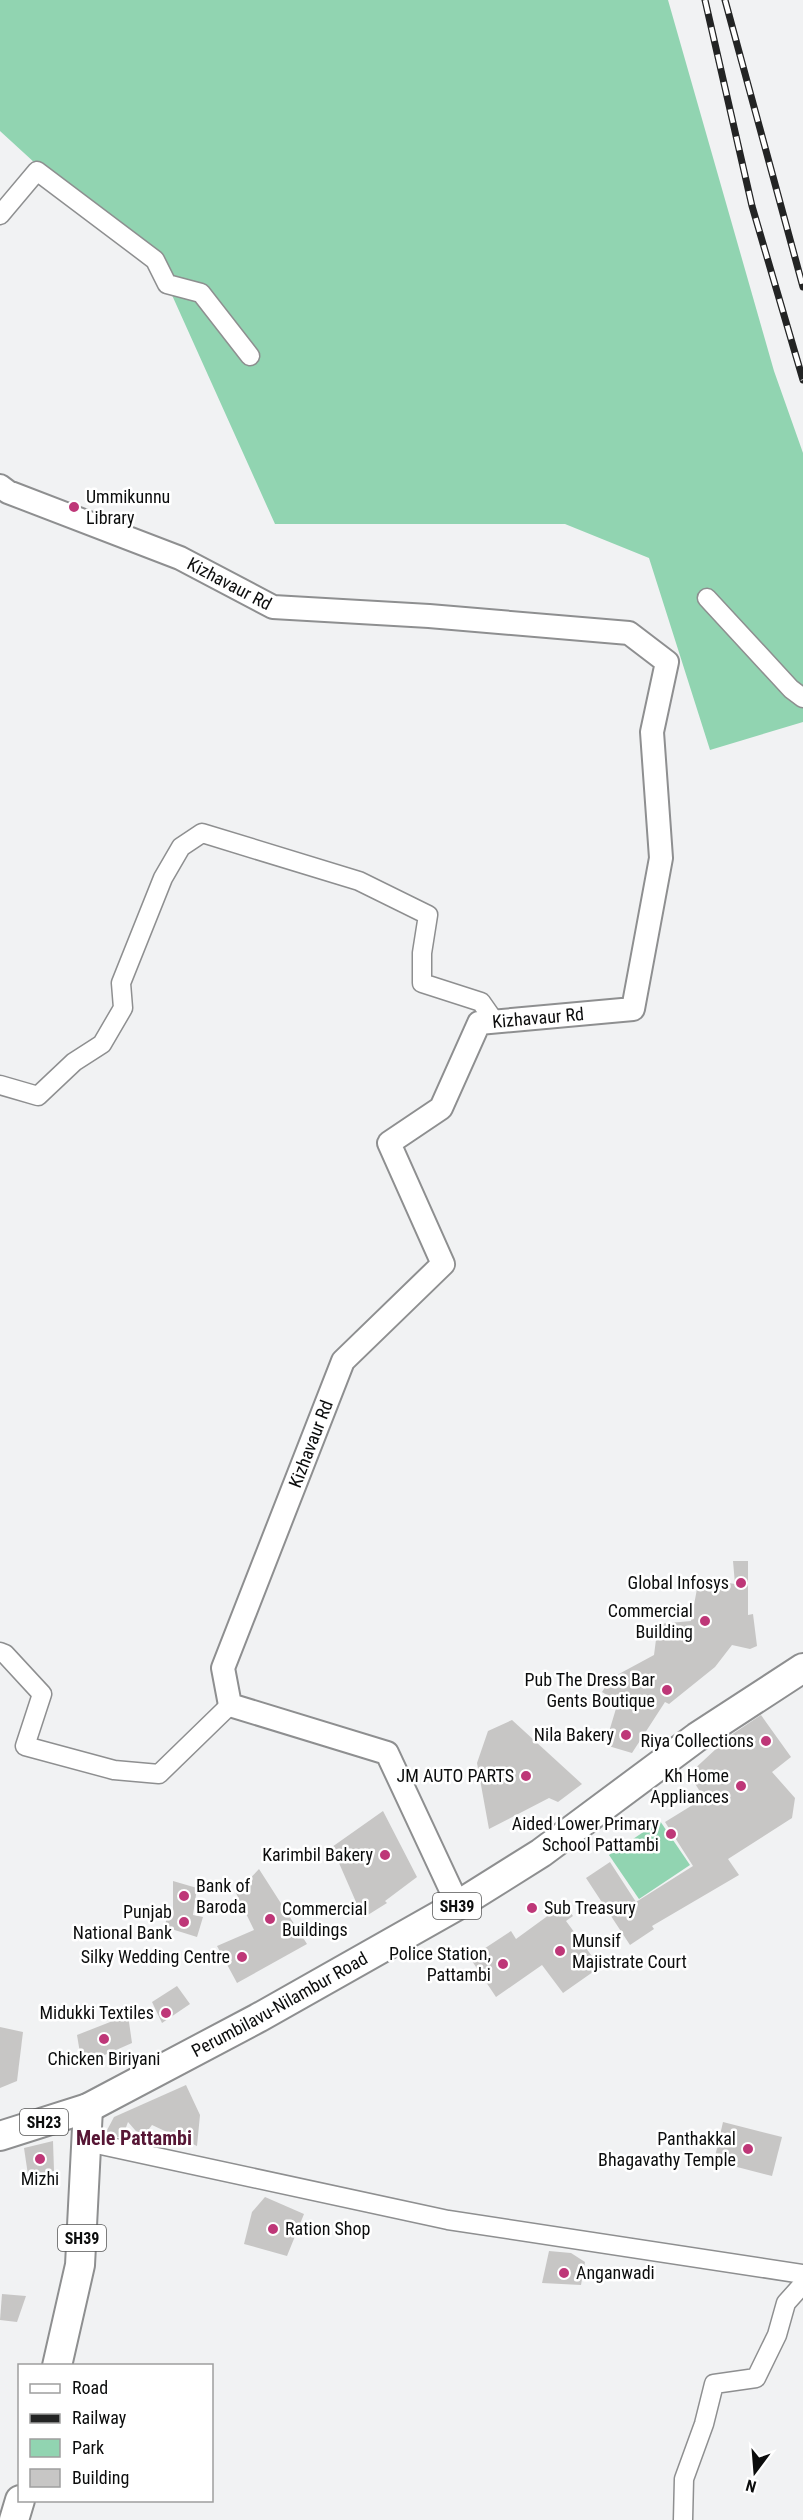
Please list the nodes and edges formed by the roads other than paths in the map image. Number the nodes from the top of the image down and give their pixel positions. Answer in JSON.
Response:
{"nodes":[{"id":1,"x":0,"y":215,"type":"edge"},
{"id":2,"x":250,"y":356,"type":"dead end"},
{"id":3,"x":0,"y":486,"type":"edge"},
{"id":4,"x":707,"y":598,"type":"dead end"},
{"id":5,"x":803,"y":698,"type":"edge"},
{"id":6,"x":495,"y":1022,"type":"junction"},
{"id":7,"x":0,"y":1085,"type":"edge"},
{"id":8,"x":0,"y":1652,"type":"edge"},
{"id":9,"x":803,"y":1668,"type":"edge"},
{"id":10,"x":230,"y":1705,"type":"junction"},
{"id":11,"x":458,"y":1905,"type":"junction"},
{"id":12,"x":88,"y":2108,"type":"junction"},
{"id":13,"x":0,"y":2136,"type":"edge"},
{"id":14,"x":87,"y":2142,"type":"junction"},
{"id":15,"x":803,"y":2274,"type":"edge"},
{"id":16,"x":803,"y":2284,"type":"edge"},
{"id":17,"x":57,"y":2364,"type":"edge"},
{"id":18,"x":19,"y":2502,"type":"edge"},
{"id":19,"x":14,"y":2520,"type":"edge"},
{"id":20,"x":682,"y":2520,"type":"edge"}],
"edges":[{"from":1,"to":2,"type":"street"},
{"from":3,"to":6,"type":"street","name":"Kizhavaur Rd"},
{"from":4,"to":5,"type":"street"},
{"from":6,"to":7,"type":"street"},
{"from":6,"to":10,"type":"street","name":"Kizhavaur Rd"},
{"from":8,"to":10,"type":"street"},
{"from":9,"to":11,"type":"main road","name":"Perumbilavu-Nilambur Road","number":"SH39"},
{"from":10,"to":11,"type":"street"},
{"from":11,"to":12,"type":"main road","name":"Perumbilavu-Nilambur Road","number":"SH39"},
{"from":12,"to":13,"type":"main road","number":"SH23"},
{"from":12,"to":14,"type":"main road","number":"SH39"},
{"from":14,"to":15,"type":"street"},
{"from":14,"to":17,"type":"main road","number":"SH39"},
{"from":16,"to":20,"type":"street"},
{"from":18,"to":19,"type":"main road"}]}
